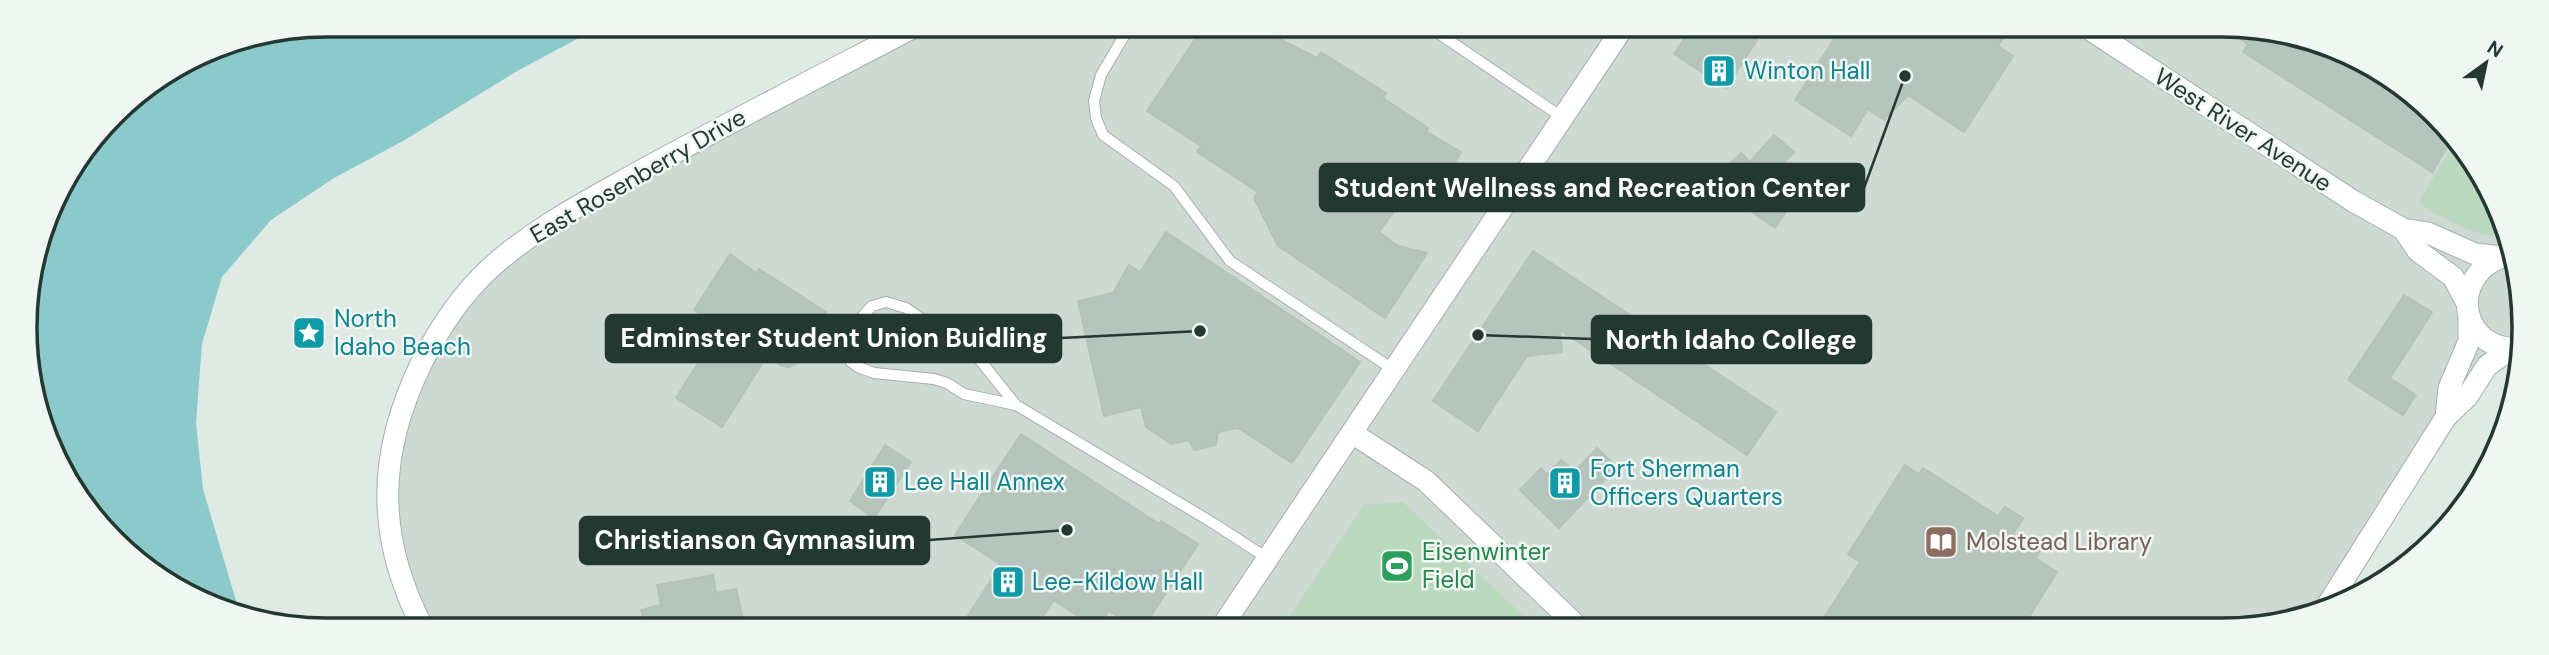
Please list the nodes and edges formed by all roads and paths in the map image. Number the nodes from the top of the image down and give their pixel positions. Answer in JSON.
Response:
{"nodes":[{"id":1,"x":895,"y":37,"type":"edge"},
{"id":2,"x":1123,"y":37,"type":"edge"},
{"id":3,"x":1443,"y":37,"type":"edge"},
{"id":4,"x":1617,"y":37,"type":"edge"},
{"id":5,"x":2100,"y":37,"type":"edge"},
{"id":6,"x":1563,"y":118,"type":"junction"},
{"id":7,"x":1530,"y":167,"type":"junction"},
{"id":8,"x":1575,"y":200,"type":"dead end"},
{"id":9,"x":2403,"y":229,"type":"junction"},
{"id":10,"x":2503,"y":256,"type":"edge"},
{"id":11,"x":2504,"y":258,"type":"edge"},
{"id":12,"x":2468,"y":310,"type":"junction"},
{"id":13,"x":2512,"y":348,"type":"edge"},
{"id":14,"x":2512,"y":351,"type":"edge"},
{"id":15,"x":1394,"y":370,"type":"junction"},
{"id":16,"x":1016,"y":405,"type":"junction"},
{"id":17,"x":2446,"y":417,"type":"junction"},
{"id":18,"x":1352,"y":433,"type":"junction"},
{"id":19,"x":1267,"y":558,"type":"junction"},
{"id":20,"x":2338,"y":593,"type":"edge"},
{"id":21,"x":418,"y":618,"type":"edge"},
{"id":22,"x":1228,"y":618,"type":"edge"},
{"id":23,"x":1570,"y":618,"type":"edge"}],
"edges":[{"from":1,"to":21,"type":"street","name":"East Rosenberry Drive"},
{"from":2,"to":15,"type":"lane"},
{"from":3,"to":6,"type":"lane"},
{"from":4,"to":6,"type":"street"},
{"from":5,"to":9,"type":"street","name":"West River Avenue"},
{"from":6,"to":7,"type":"street"},
{"from":7,"to":8,"type":"lane"},
{"from":7,"to":15,"type":"street"},
{"from":9,"to":10,"type":"street","name":"West River Avenue"},
{"from":9,"to":12,"type":"street","name":"West River Avenue"},
{"from":11,"to":12,"type":"street"},
{"from":12,"to":13,"type":"street","name":"West River Avenue"},
{"from":12,"to":17,"type":"street"},
{"from":14,"to":17,"type":"street"},
{"from":15,"to":18,"type":"street"},
{"from":16,"to":16,"type":"lane"},
{"from":16,"to":19,"type":"lane"},
{"from":17,"to":20,"type":"street"},
{"from":18,"to":19,"type":"street"},
{"from":18,"to":23,"type":"street"},
{"from":19,"to":22,"type":"street"}]}
